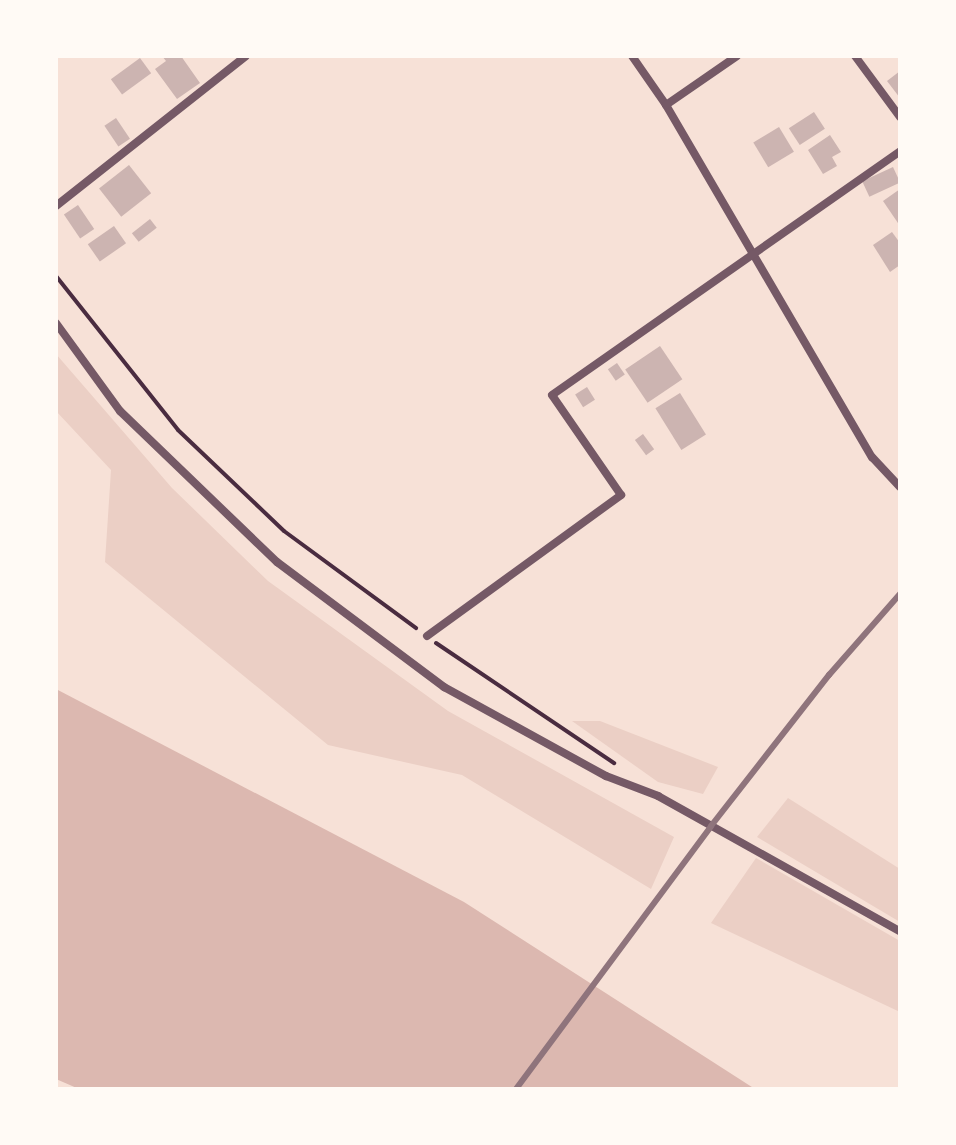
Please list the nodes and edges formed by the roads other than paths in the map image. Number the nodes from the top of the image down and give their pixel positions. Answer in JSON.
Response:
{"nodes":[{"id":1,"x":246,"y":56,"type":"edge"},
{"id":2,"x":632,"y":56,"type":"edge"},
{"id":3,"x":737,"y":56,"type":"edge"},
{"id":4,"x":855,"y":56,"type":"edge"},
{"id":5,"x":666,"y":105,"type":"junction"},
{"id":6,"x":900,"y":117,"type":"edge"},
{"id":7,"x":900,"y":151,"type":"edge"},
{"id":8,"x":56,"y":206,"type":"edge"},
{"id":9,"x":753,"y":250,"type":"junction"},
{"id":10,"x":56,"y":323,"type":"edge"},
{"id":11,"x":900,"y":487,"type":"edge"},
{"id":12,"x":427,"y":636,"type":"road end"},
{"id":13,"x":900,"y":931,"type":"edge"}],
"edges":[{"from":1,"to":8,"type":"street"},
{"from":2,"to":5,"type":"street"},
{"from":3,"to":5,"type":"street"},
{"from":4,"to":6,"type":"street"},
{"from":5,"to":9,"type":"street"},
{"from":7,"to":9,"type":"street"},
{"from":9,"to":11,"type":"street"},
{"from":9,"to":12,"type":"street"},
{"from":10,"to":13,"type":"street"}]}
